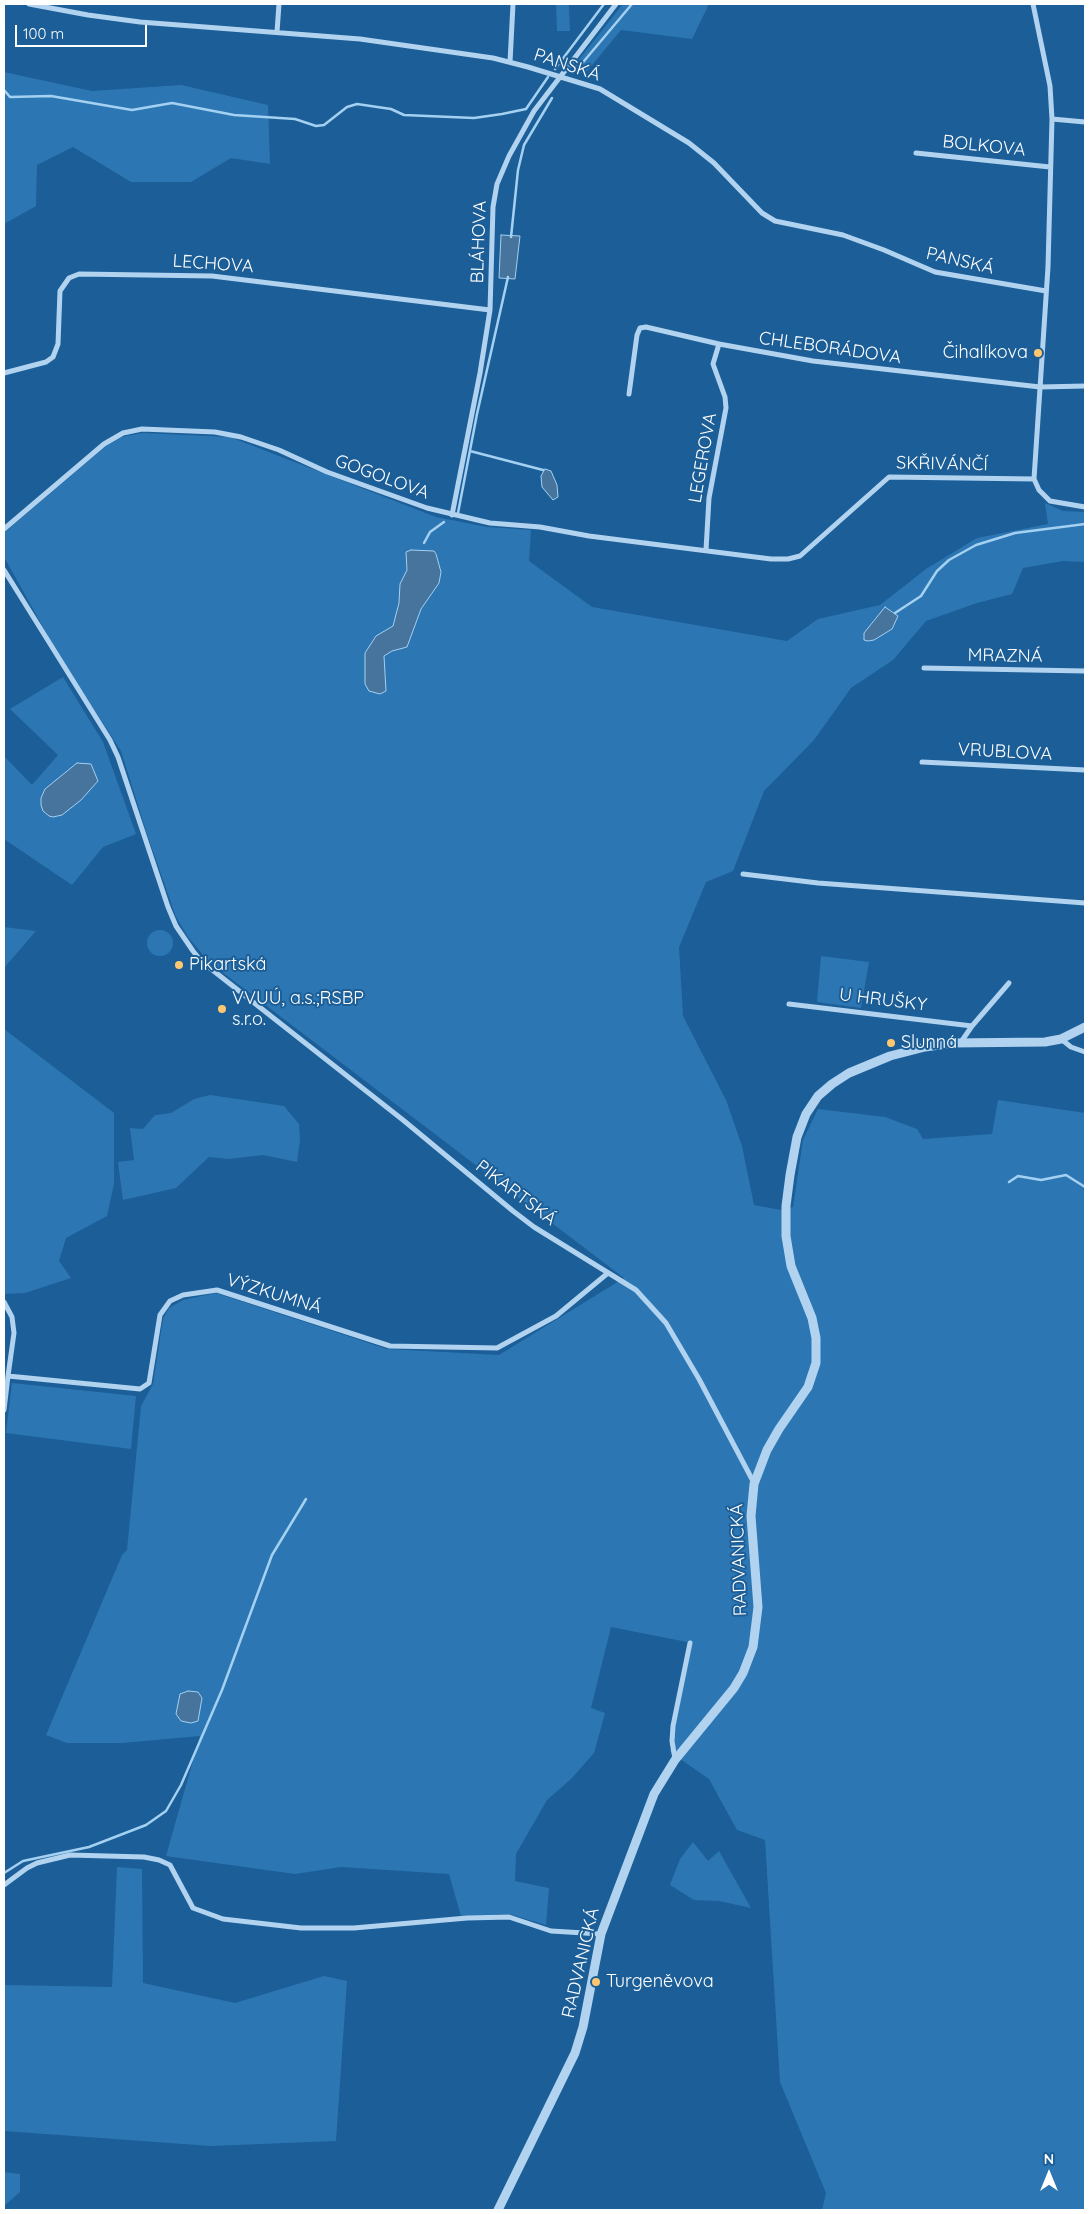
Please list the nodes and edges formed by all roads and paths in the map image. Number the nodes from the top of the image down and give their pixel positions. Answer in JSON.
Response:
{"nodes":[{"id":1,"x":29,"y":4,"type":"edge"},
{"id":2,"x":279,"y":4,"type":"edge"},
{"id":3,"x":513,"y":4,"type":"edge"},
{"id":4,"x":616,"y":4,"type":"edge"},
{"id":5,"x":1033,"y":4,"type":"edge"},
{"id":6,"x":277,"y":32,"type":"junction"},
{"id":7,"x":510,"y":62,"type":"junction"},
{"id":8,"x":560,"y":76,"type":"junction"},
{"id":9,"x":1052,"y":119,"type":"junction"},
{"id":10,"x":1085,"y":122,"type":"edge"},
{"id":11,"x":916,"y":153,"type":"dead end"},
{"id":12,"x":1050,"y":167,"type":"junction"},
{"id":13,"x":1046,"y":291,"type":"junction"},
{"id":14,"x":490,"y":310,"type":"junction"},
{"id":15,"x":719,"y":344,"type":"junction"},
{"id":16,"x":4,"y":373,"type":"edge"},
{"id":17,"x":1085,"y":386,"type":"edge"},
{"id":18,"x":1040,"y":387,"type":"junction"},
{"id":19,"x":629,"y":394,"type":"dead end"},
{"id":20,"x":1034,"y":479,"type":"junction"},
{"id":21,"x":1085,"y":507,"type":"edge"},
{"id":22,"x":452,"y":515,"type":"junction"},
{"id":23,"x":4,"y":529,"type":"edge"},
{"id":24,"x":706,"y":550,"type":"junction"},
{"id":25,"x":788,"y":559,"type":"joint"},
{"id":26,"x":4,"y":570,"type":"edge"},
{"id":27,"x":924,"y":668,"type":"dead end"},
{"id":28,"x":1085,"y":671,"type":"edge"},
{"id":29,"x":922,"y":762,"type":"dead end"},
{"id":30,"x":1085,"y":770,"type":"edge"},
{"id":31,"x":743,"y":874,"type":"dead end"},
{"id":32,"x":1085,"y":903,"type":"edge"},
{"id":33,"x":1009,"y":983,"type":"dead end"},
{"id":34,"x":790,"y":1004,"type":"dead end"},
{"id":35,"x":972,"y":1026,"type":"junction"},
{"id":36,"x":1085,"y":1027,"type":"edge"},
{"id":37,"x":1061,"y":1039,"type":"junction"},
{"id":38,"x":962,"y":1042,"type":"junction"},
{"id":39,"x":1085,"y":1052,"type":"edge"},
{"id":40,"x":608,"y":1273,"type":"junction"},
{"id":41,"x":4,"y":1302,"type":"edge"},
{"id":42,"x":8,"y":1376,"type":"junction"},
{"id":43,"x":4,"y":1410,"type":"edge"},
{"id":44,"x":754,"y":1484,"type":"junction"},
{"id":45,"x":690,"y":1643,"type":"dead end"},
{"id":46,"x":675,"y":1760,"type":"junction"},
{"id":47,"x":4,"y":1885,"type":"edge"},
{"id":48,"x":601,"y":1934,"type":"junction"},
{"id":49,"x":498,"y":2210,"type":"edge"}],
"edges":[{"from":1,"to":6,"type":"street","name":"PANSKÁ"},
{"from":2,"to":6,"type":"street"},
{"from":3,"to":7,"type":"street"},
{"from":4,"to":8,"type":"street","name":"BLÁHOVA"},
{"from":5,"to":9,"type":"street"},
{"from":6,"to":7,"type":"street","name":"PANSKÁ"},
{"from":7,"to":8,"type":"street","name":"PANSKÁ"},
{"from":8,"to":13,"type":"street","name":"PANSKÁ"},
{"from":8,"to":14,"type":"street","name":"BLÁHOVA"},
{"from":9,"to":10,"type":"street"},
{"from":9,"to":12,"type":"street"},
{"from":11,"to":12,"type":"street","name":"BOLKOVA"},
{"from":12,"to":13,"type":"street"},
{"from":13,"to":18,"type":"street"},
{"from":14,"to":16,"type":"street","name":"LECHOVA"},
{"from":14,"to":22,"type":"street","name":"BLÁHOVA"},
{"from":15,"to":18,"type":"street","name":"CHLEBORÁDOVA"},
{"from":15,"to":19,"type":"street","name":"CHLEBORÁDOVA"},
{"from":15,"to":24,"type":"street","name":"LEGEROVA"},
{"from":17,"to":18,"type":"street","name":"CHLEBORÁDOVA"},
{"from":18,"to":20,"type":"street"},
{"from":20,"to":21,"type":"street"},
{"from":20,"to":25,"type":"street","name":"SKŘIVÁNČÍ"},
{"from":22,"to":23,"type":"street","name":"GOGOLOVA"},
{"from":22,"to":24,"type":"street","name":"GOGOLOVA"},
{"from":24,"to":25,"type":"street","name":"GOGOLOVA"},
{"from":26,"to":40,"type":"street","name":"PIKARTSKÁ"},
{"from":27,"to":28,"type":"street","name":"MRAZNÁ"},
{"from":29,"to":30,"type":"street","name":"VRUBLOVA"},
{"from":31,"to":32,"type":"street"},
{"from":33,"to":35,"type":"street"},
{"from":34,"to":35,"type":"street","name":"U HRUŠKY"},
{"from":35,"to":38,"type":"street"},
{"from":36,"to":37,"type":"street","name":"RADVANICKÁ"},
{"from":37,"to":38,"type":"street","name":"RADVANICKÁ"},
{"from":37,"to":39,"type":"street"},
{"from":38,"to":44,"type":"street","name":"RADVANICKÁ"},
{"from":40,"to":42,"type":"street","name":"VÝZKUMNÁ"},
{"from":40,"to":44,"type":"street","name":"PIKARTSKÁ"},
{"from":41,"to":42,"type":"street"},
{"from":42,"to":43,"type":"street"},
{"from":44,"to":46,"type":"street","name":"RADVANICKÁ"},
{"from":45,"to":46,"type":"street"},
{"from":46,"to":48,"type":"street","name":"RADVANICKÁ"},
{"from":47,"to":48,"type":"street"},
{"from":48,"to":49,"type":"street","name":"RADVANICKÁ"}]}
